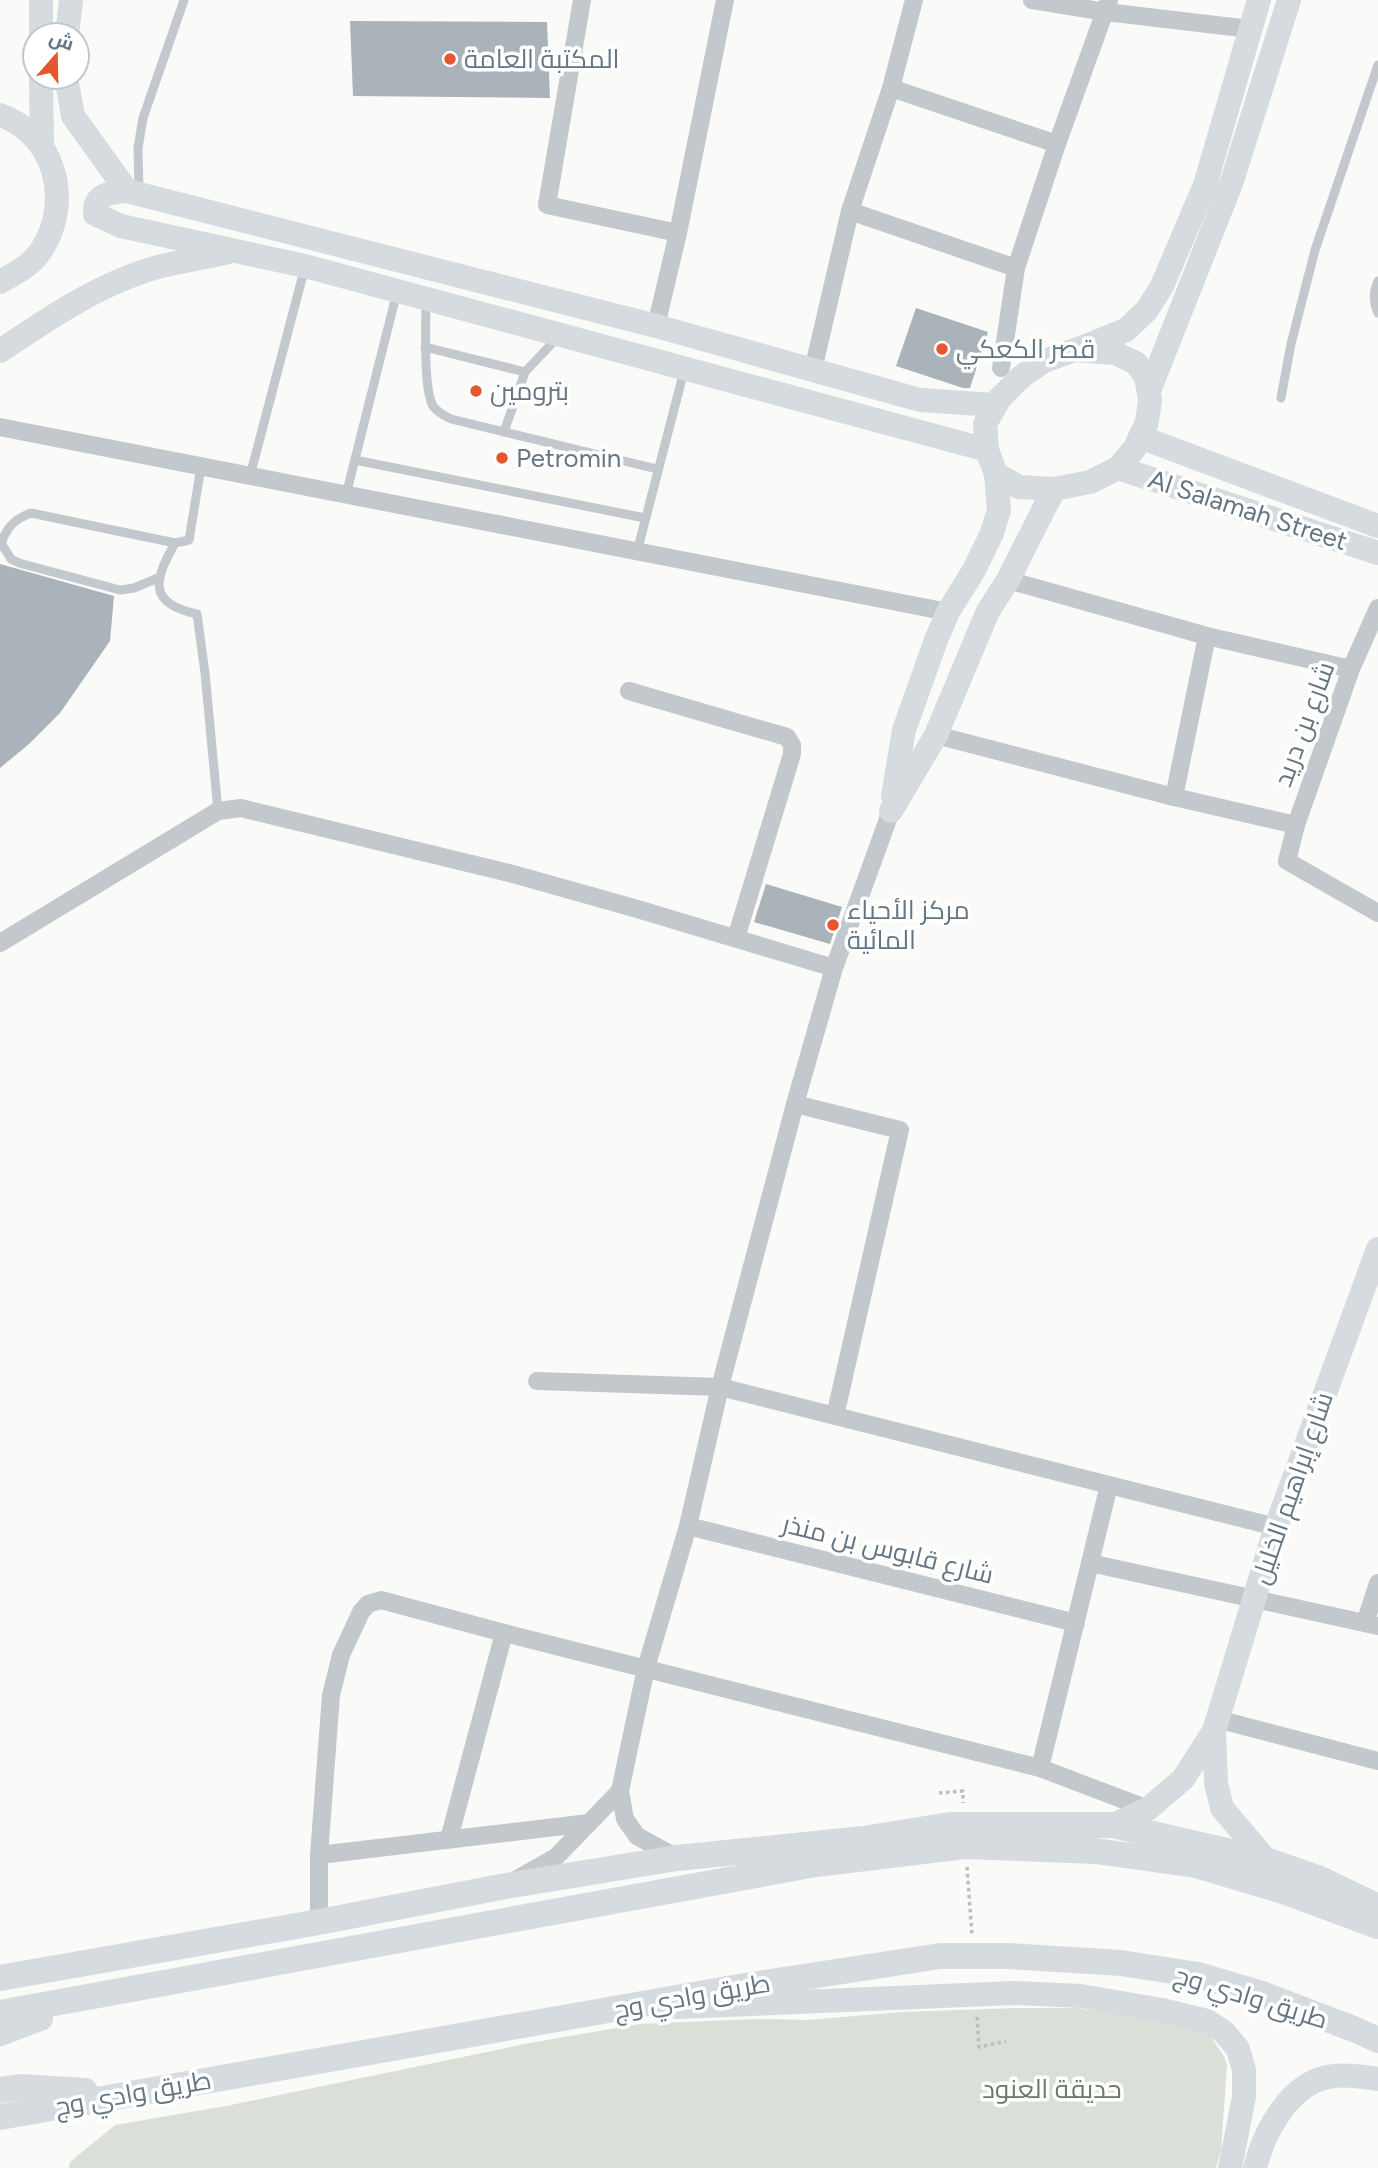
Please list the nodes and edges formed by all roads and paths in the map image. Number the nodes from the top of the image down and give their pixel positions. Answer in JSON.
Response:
{"nodes":[{"id":1,"x":41,"y":0,"type":"edge"},
{"id":2,"x":71,"y":0,"type":"edge"},
{"id":3,"x":184,"y":0,"type":"edge"},
{"id":4,"x":582,"y":0,"type":"edge"},
{"id":5,"x":725,"y":0,"type":"edge"},
{"id":6,"x":914,"y":0,"type":"edge"},
{"id":7,"x":1032,"y":0,"type":"edge"},
{"id":8,"x":1259,"y":0,"type":"edge"},
{"id":9,"x":1289,"y":0,"type":"edge"},
{"id":10,"x":1107,"y":6,"type":"edge"},
{"id":11,"x":41,"y":21,"type":"edge"},
{"id":12,"x":69,"y":21,"type":"edge"},
{"id":13,"x":1250,"y":29,"type":"junction"},
{"id":14,"x":1378,"y":65,"type":"edge"},
{"id":15,"x":891,"y":88,"type":"junction"},
{"id":16,"x":41,"y":91,"type":"edge"},
{"id":17,"x":68,"y":91,"type":"edge"},
{"id":18,"x":0,"y":115,"type":"edge"},
{"id":19,"x":1057,"y":144,"type":"junction"},
{"id":20,"x":42,"y":146,"type":"junction"},
{"id":21,"x":133,"y":193,"type":"junction"},
{"id":22,"x":850,"y":211,"type":"junction"},
{"id":23,"x":678,"y":233,"type":"junction"},
{"id":24,"x":235,"y":251,"type":"junction"},
{"id":25,"x":305,"y":266,"type":"junction"},
{"id":26,"x":1016,"y":268,"type":"junction"},
{"id":27,"x":1378,"y":281,"type":"edge"},
{"id":28,"x":0,"y":282,"type":"edge"},
{"id":29,"x":398,"y":290,"type":"junction"},
{"id":30,"x":426,"y":298,"type":"junction"},
{"id":31,"x":1378,"y":313,"type":"edge"},
{"id":32,"x":656,"y":326,"type":"junction"},
{"id":33,"x":560,"y":335,"type":"junction"},
{"id":34,"x":9,"y":346,"type":"edge"},
{"id":35,"x":425,"y":347,"type":"junction"},
{"id":36,"x":1075,"y":351,"type":"junction"},
{"id":37,"x":0,"y":366,"type":"edge"},
{"id":38,"x":1001,"y":368,"type":"dead end"},
{"id":39,"x":685,"y":369,"type":"junction"},
{"id":40,"x":813,"y":370,"type":"junction"},
{"id":41,"x":525,"y":372,"type":"junction"},
{"id":42,"x":1149,"y":391,"type":"junction"},
{"id":43,"x":895,"y":393,"type":"junction"},
{"id":44,"x":1281,"y":398,"type":"dead end"},
{"id":45,"x":995,"y":405,"type":"junction"},
{"id":46,"x":888,"y":424,"type":"junction"},
{"id":47,"x":0,"y":427,"type":"edge"},
{"id":48,"x":504,"y":432,"type":"junction"},
{"id":49,"x":1140,"y":437,"type":"junction"},
{"id":50,"x":987,"y":450,"type":"junction"},
{"id":51,"x":355,"y":460,"type":"junction"},
{"id":52,"x":201,"y":467,"type":"junction"},
{"id":53,"x":1118,"y":468,"type":"junction"},
{"id":54,"x":657,"y":469,"type":"junction"},
{"id":55,"x":996,"y":474,"type":"junction"},
{"id":56,"x":250,"y":476,"type":"junction"},
{"id":57,"x":1054,"y":489,"type":"junction"},
{"id":58,"x":346,"y":495,"type":"junction"},
{"id":59,"x":645,"y":518,"type":"junction"},
{"id":60,"x":1378,"y":527,"type":"edge"},
{"id":61,"x":1,"y":541,"type":"edge"},
{"id":62,"x":175,"y":543,"type":"junction"},
{"id":63,"x":637,"y":552,"type":"junction"},
{"id":64,"x":1378,"y":553,"type":"edge"},
{"id":65,"x":158,"y":578,"type":"junction"},
{"id":66,"x":1008,"y":580,"type":"junction"},
{"id":67,"x":1378,"y":608,"type":"edge"},
{"id":68,"x":948,"y":612,"type":"junction"},
{"id":69,"x":1207,"y":636,"type":"junction"},
{"id":70,"x":1351,"y":669,"type":"junction"},
{"id":71,"x":629,"y":691,"type":"dead end"},
{"id":72,"x":936,"y":735,"type":"junction"},
{"id":73,"x":1174,"y":797,"type":"junction"},
{"id":74,"x":218,"y":811,"type":"junction"},
{"id":75,"x":891,"y":811,"type":"junction"},
{"id":76,"x":1296,"y":825,"type":"junction"},
{"id":77,"x":1378,"y":913,"type":"edge"},
{"id":78,"x":736,"y":938,"type":"junction"},
{"id":79,"x":0,"y":943,"type":"edge"},
{"id":80,"x":834,"y":968,"type":"junction"},
{"id":81,"x":795,"y":1104,"type":"junction"},
{"id":82,"x":1378,"y":1249,"type":"edge"},
{"id":83,"x":537,"y":1381,"type":"dead end"},
{"id":84,"x":720,"y":1387,"type":"junction"},
{"id":85,"x":835,"y":1416,"type":"junction"},
{"id":86,"x":1109,"y":1485,"type":"junction"},
{"id":87,"x":688,"y":1526,"type":"junction"},
{"id":88,"x":1276,"y":1527,"type":"junction"},
{"id":89,"x":1090,"y":1563,"type":"junction"},
{"id":90,"x":1378,"y":1583,"type":"edge"},
{"id":91,"x":1253,"y":1599,"type":"junction"},
{"id":92,"x":1076,"y":1623,"type":"junction"},
{"id":93,"x":1371,"y":1624,"type":"edge"},
{"id":94,"x":504,"y":1633,"type":"junction"},
{"id":95,"x":646,"y":1668,"type":"junction"},
{"id":96,"x":1216,"y":1725,"type":"junction"},
{"id":97,"x":1378,"y":1761,"type":"edge"},
{"id":98,"x":1040,"y":1768,"type":"junction"},
{"id":99,"x":620,"y":1791,"type":"junction"},
{"id":100,"x":939,"y":1793,"type":"dead end"},
{"id":101,"x":964,"y":1805,"type":"dead end"},
{"id":102,"x":1148,"y":1810,"type":"junction"},
{"id":103,"x":589,"y":1823,"type":"junction"},
{"id":104,"x":1113,"y":1825,"type":"junction"},
{"id":105,"x":449,"y":1839,"type":"junction"},
{"id":106,"x":319,"y":1855,"type":"junction"},
{"id":107,"x":677,"y":1858,"type":"junction"},
{"id":108,"x":967,"y":1858,"type":"dead end"},
{"id":109,"x":1266,"y":1860,"type":"junction"},
{"id":110,"x":506,"y":1886,"type":"junction"},
{"id":111,"x":1378,"y":1908,"type":"edge"},
{"id":112,"x":319,"y":1922,"type":"junction"},
{"id":113,"x":1378,"y":1926,"type":"edge"},
{"id":114,"x":972,"y":1939,"type":"dead end"},
{"id":115,"x":0,"y":1978,"type":"edge"},
{"id":116,"x":101,"y":1996,"type":"junction"},
{"id":117,"x":976,"y":2007,"type":"dead end"},
{"id":118,"x":617,"y":2010,"type":"junction"},
{"id":119,"x":0,"y":2013,"type":"edge"},
{"id":120,"x":0,"y":2033,"type":"edge"},
{"id":121,"x":1006,"y":2040,"type":"dead end"},
{"id":122,"x":1378,"y":2040,"type":"edge"},
{"id":123,"x":1378,"y":2079,"type":"edge"},
{"id":124,"x":0,"y":2090,"type":"edge"},
{"id":125,"x":127,"y":2094,"type":"junction"},
{"id":126,"x":0,"y":2117,"type":"edge"},
{"id":127,"x":1230,"y":2168,"type":"edge"},
{"id":128,"x":1255,"y":2168,"type":"edge"}],
"edges":[{"from":1,"to":11,"type":"street"},
{"from":2,"to":12,"type":"street"},
{"from":3,"to":21,"type":"lane"},
{"from":4,"to":23,"type":"street"},
{"from":5,"to":23,"type":"street"},
{"from":6,"to":15,"type":"street"},
{"from":7,"to":10,"type":"street"},
{"from":8,"to":13,"type":"street"},
{"from":9,"to":42,"type":"street"},
{"from":10,"to":13,"type":"street"},
{"from":10,"to":19,"type":"street"},
{"from":13,"to":36,"type":"street"},
{"from":14,"to":44,"type":"lane"},
{"from":15,"to":19,"type":"street"},
{"from":15,"to":22,"type":"street"},
{"from":16,"to":20,"type":"street"},
{"from":17,"to":21,"type":"street"},
{"from":18,"to":20,"type":"street"},
{"from":19,"to":26,"type":"street"},
{"from":20,"to":28,"type":"street"},
{"from":21,"to":24,"type":"street"},
{"from":21,"to":32,"type":"street"},
{"from":22,"to":26,"type":"street"},
{"from":22,"to":40,"type":"street"},
{"from":23,"to":32,"type":"street"},
{"from":24,"to":25,"type":"street"},
{"from":24,"to":34,"type":"street"},
{"from":25,"to":29,"type":"street"},
{"from":25,"to":56,"type":"lane"},
{"from":26,"to":38,"type":"street"},
{"from":27,"to":31,"type":"lane"},
{"from":29,"to":30,"type":"street"},
{"from":29,"to":51,"type":"lane"},
{"from":30,"to":33,"type":"street"},
{"from":30,"to":35,"type":"lane"},
{"from":32,"to":40,"type":"street"},
{"from":33,"to":39,"type":"street"},
{"from":33,"to":41,"type":"lane"},
{"from":34,"to":37,"type":"street"},
{"from":35,"to":41,"type":"lane"},
{"from":35,"to":48,"type":"lane"},
{"from":36,"to":42,"type":"street"},
{"from":36,"to":45,"type":"street"},
{"from":39,"to":46,"type":"street"},
{"from":39,"to":54,"type":"lane"},
{"from":40,"to":43,"type":"street"},
{"from":41,"to":48,"type":"lane"},
{"from":42,"to":49,"type":"street"},
{"from":43,"to":45,"type":"street"},
{"from":43,"to":46,"type":"street"},
{"from":45,"to":50,"type":"street"},
{"from":46,"to":50,"type":"street"},
{"from":47,"to":52,"type":"street"},
{"from":48,"to":54,"type":"lane"},
{"from":49,"to":53,"type":"street"},
{"from":49,"to":60,"type":"street","name":"Al Salamah Street"},
{"from":50,"to":55,"type":"street"},
{"from":51,"to":58,"type":"lane"},
{"from":51,"to":59,"type":"lane"},
{"from":52,"to":56,"type":"street"},
{"from":52,"to":62,"type":"lane"},
{"from":53,"to":57,"type":"street"},
{"from":53,"to":64,"type":"street","name":"Al Salamah Street"},
{"from":54,"to":59,"type":"lane"},
{"from":55,"to":57,"type":"street"},
{"from":55,"to":68,"type":"street"},
{"from":56,"to":58,"type":"street"},
{"from":57,"to":66,"type":"street"},
{"from":58,"to":63,"type":"street"},
{"from":59,"to":63,"type":"lane"},
{"from":61,"to":62,"type":"lane"},
{"from":61,"to":65,"type":"lane"},
{"from":62,"to":65,"type":"lane"},
{"from":63,"to":68,"type":"street"},
{"from":65,"to":74,"type":"lane"},
{"from":66,"to":69,"type":"street"},
{"from":66,"to":72,"type":"street"},
{"from":67,"to":70,"type":"street","name":"شارع بن دريد"},
{"from":68,"to":75,"type":"street"},
{"from":69,"to":70,"type":"street"},
{"from":69,"to":73,"type":"street"},
{"from":70,"to":76,"type":"street","name":"شارع بن دريد"},
{"from":71,"to":78,"type":"street"},
{"from":72,"to":73,"type":"street"},
{"from":72,"to":75,"type":"street"},
{"from":73,"to":76,"type":"street"},
{"from":74,"to":78,"type":"street"},
{"from":74,"to":79,"type":"street"},
{"from":75,"to":80,"type":"street"},
{"from":76,"to":77,"type":"street","name":"شارع بن دريد"},
{"from":78,"to":80,"type":"street"},
{"from":80,"to":81,"type":"street"},
{"from":81,"to":84,"type":"street"},
{"from":81,"to":85,"type":"street"},
{"from":82,"to":88,"type":"street","name":"شارع إبراهيم الخليل"},
{"from":83,"to":84,"type":"street"},
{"from":84,"to":85,"type":"street"},
{"from":84,"to":87,"type":"street"},
{"from":85,"to":86,"type":"street"},
{"from":86,"to":88,"type":"street"},
{"from":86,"to":89,"type":"street"},
{"from":87,"to":92,"type":"street","name":"شارع قابوس بن منذر"},
{"from":87,"to":95,"type":"street"},
{"from":88,"to":91,"type":"street","name":"شارع إبراهيم الخليل"},
{"from":89,"to":91,"type":"street"},
{"from":89,"to":92,"type":"street"},
{"from":90,"to":93,"type":"street"},
{"from":91,"to":93,"type":"street"},
{"from":91,"to":96,"type":"street","name":"شارع إبراهيم الخليل"},
{"from":92,"to":98,"type":"street"},
{"from":94,"to":95,"type":"street"},
{"from":94,"to":105,"type":"street"},
{"from":94,"to":106,"type":"street"},
{"from":95,"to":98,"type":"street"},
{"from":95,"to":99,"type":"street"},
{"from":96,"to":97,"type":"street"},
{"from":96,"to":102,"type":"street"},
{"from":96,"to":109,"type":"street"},
{"from":98,"to":102,"type":"street"},
{"from":99,"to":103,"type":"street"},
{"from":99,"to":107,"type":"street"},
{"from":100,"to":101,"type":"path"},
{"from":102,"to":104,"type":"street"},
{"from":103,"to":105,"type":"street"},
{"from":103,"to":110,"type":"street"},
{"from":104,"to":107,"type":"main road"},
{"from":104,"to":109,"type":"main road"},
{"from":105,"to":106,"type":"street"},
{"from":106,"to":112,"type":"street"},
{"from":107,"to":110,"type":"main road"},
{"from":108,"to":114,"type":"path"},
{"from":109,"to":111,"type":"main road"},
{"from":110,"to":112,"type":"main road"},
{"from":112,"to":115,"type":"main road"},
{"from":113,"to":116,"type":"main road"},
{"from":116,"to":119,"type":"main road"},
{"from":116,"to":120,"type":"main road"},
{"from":117,"to":121,"type":"path"},
{"from":118,"to":122,"type":"main road","name":"طريق وادي وج"},
{"from":118,"to":125,"type":"main road","name":"طريق وادي وج"},
{"from":118,"to":127,"type":"street"},
{"from":123,"to":128,"type":"street"},
{"from":124,"to":125,"type":"main road"},
{"from":125,"to":126,"type":"main road","name":"طريق وادي وج"}]}
